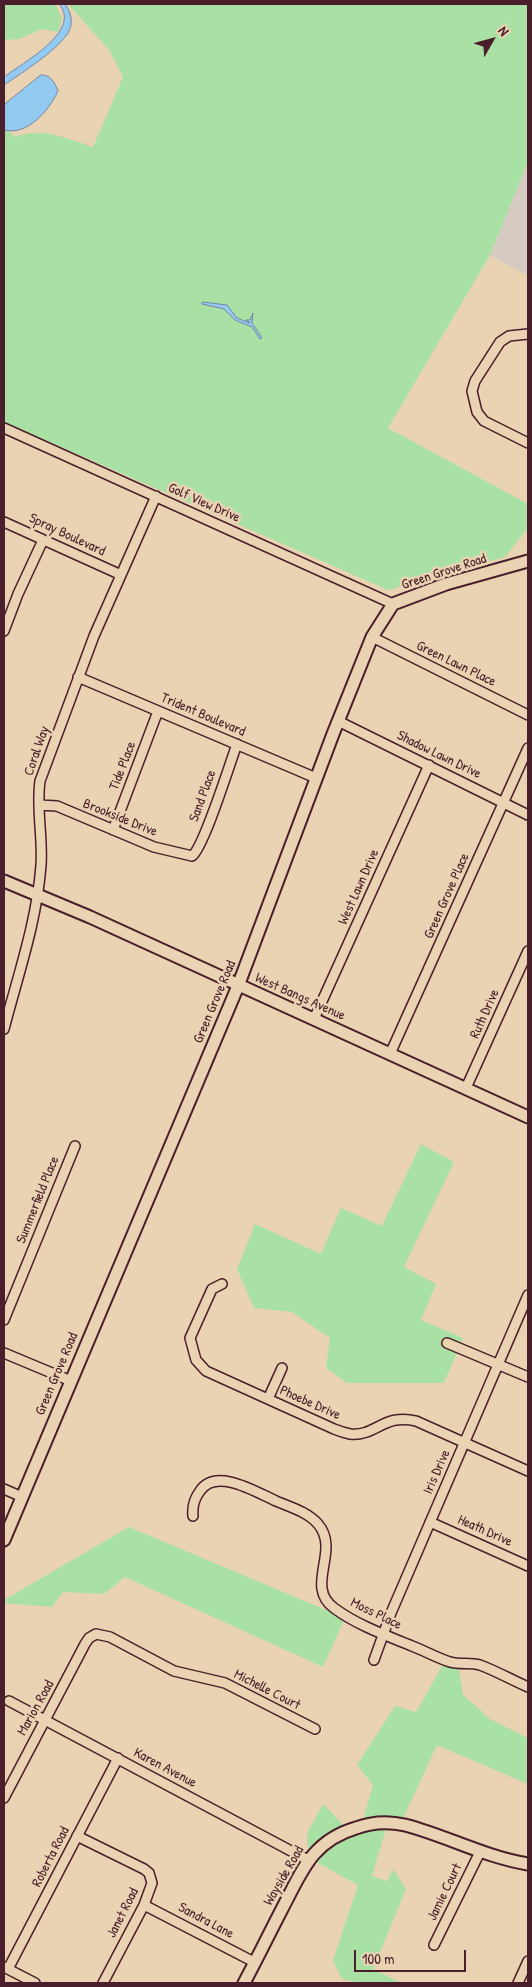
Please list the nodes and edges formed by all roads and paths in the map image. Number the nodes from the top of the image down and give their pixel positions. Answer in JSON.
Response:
{"nodes":[{"id":1,"x":528,"y":334,"type":"edge"},
{"id":2,"x":4,"y":428,"type":"edge"},
{"id":3,"x":528,"y":444,"type":"edge"},
{"id":4,"x":156,"y":496,"type":"junction"},
{"id":5,"x":4,"y":522,"type":"edge"},
{"id":6,"x":43,"y":540,"type":"junction"},
{"id":7,"x":528,"y":561,"type":"edge"},
{"id":8,"x":120,"y":574,"type":"junction"},
{"id":9,"x":393,"y":604,"type":"junction"},
{"id":10,"x":4,"y":632,"type":"edge"},
{"id":11,"x":372,"y":637,"type":"junction"},
{"id":12,"x":78,"y":677,"type":"junction"},
{"id":13,"x":158,"y":711,"type":"junction"},
{"id":14,"x":528,"y":715,"type":"edge"},
{"id":15,"x":338,"y":721,"type":"junction"},
{"id":16,"x":237,"y":744,"type":"junction"},
{"id":17,"x":528,"y":748,"type":"edge"},
{"id":18,"x":429,"y":765,"type":"junction"},
{"id":19,"x":316,"y":778,"type":"junction"},
{"id":20,"x":504,"y":803,"type":"junction"},
{"id":21,"x":39,"y":805,"type":"junction"},
{"id":22,"x":528,"y":815,"type":"edge"},
{"id":23,"x":112,"y":830,"type":"junction"},
{"id":24,"x":192,"y":856,"type":"joint"},
{"id":25,"x":4,"y":881,"type":"edge"},
{"id":26,"x":37,"y":895,"type":"junction"},
{"id":27,"x":528,"y":951,"type":"edge"},
{"id":28,"x":238,"y":986,"type":"junction"},
{"id":29,"x":314,"y":1019,"type":"junction"},
{"id":30,"x":4,"y":1029,"type":"edge"},
{"id":31,"x":390,"y":1054,"type":"junction"},
{"id":32,"x":466,"y":1088,"type":"junction"},
{"id":33,"x":528,"y":1116,"type":"edge"},
{"id":34,"x":76,"y":1146,"type":"dead end"},
{"id":35,"x":222,"y":1284,"type":"dead end"},
{"id":36,"x":528,"y":1295,"type":"edge"},
{"id":37,"x":4,"y":1320,"type":"edge"},
{"id":38,"x":447,"y":1343,"type":"dead end"},
{"id":39,"x":4,"y":1353,"type":"edge"},
{"id":40,"x":499,"y":1363,"type":"junction"},
{"id":41,"x":282,"y":1368,"type":"dead end"},
{"id":42,"x":528,"y":1377,"type":"edge"},
{"id":43,"x":71,"y":1381,"type":"junction"},
{"id":44,"x":268,"y":1399,"type":"junction"},
{"id":45,"x":465,"y":1443,"type":"junction"},
{"id":46,"x":528,"y":1471,"type":"edge"},
{"id":47,"x":4,"y":1489,"type":"edge"},
{"id":48,"x":22,"y":1497,"type":"junction"},
{"id":49,"x":193,"y":1516,"type":"dead end"},
{"id":50,"x":430,"y":1522,"type":"junction"},
{"id":51,"x":4,"y":1540,"type":"edge"},
{"id":52,"x":528,"y":1566,"type":"edge"},
{"id":53,"x":96,"y":1634,"type":"joint"},
{"id":54,"x":384,"y":1634,"type":"junction"},
{"id":55,"x":374,"y":1660,"type":"dead end"},
{"id":56,"x":528,"y":1687,"type":"edge"},
{"id":57,"x":9,"y":1701,"type":"dead end"},
{"id":58,"x":45,"y":1720,"type":"junction"},
{"id":59,"x":314,"y":1729,"type":"dead end"},
{"id":60,"x":118,"y":1758,"type":"junction"},
{"id":61,"x":4,"y":1798,"type":"edge"},
{"id":62,"x":77,"y":1836,"type":"junction"},
{"id":63,"x":480,"y":1852,"type":"junction"},
{"id":64,"x":308,"y":1860,"type":"junction"},
{"id":65,"x":528,"y":1864,"type":"edge"},
{"id":66,"x":144,"y":1905,"type":"junction"},
{"id":67,"x":434,"y":1945,"type":"dead end"},
{"id":68,"x":528,"y":1961,"type":"edge"},
{"id":69,"x":254,"y":1962,"type":"junction"},
{"id":70,"x":6,"y":1968,"type":"edge"},
{"id":71,"x":34,"y":1983,"type":"edge"},
{"id":72,"x":103,"y":1983,"type":"edge"},
{"id":73,"x":244,"y":1983,"type":"edge"},
{"id":74,"x":518,"y":1983,"type":"edge"}],
"edges":[{"from":1,"to":3,"type":"street"},
{"from":2,"to":4,"type":"street","name":"Golf View Drive"},
{"from":4,"to":8,"type":"street","name":"Coral Way"},
{"from":4,"to":9,"type":"street","name":"Golf View Drive"},
{"from":5,"to":6,"type":"street","name":"Spray Boulevard"},
{"from":6,"to":8,"type":"street","name":"Spray Boulevard"},
{"from":6,"to":10,"type":"street"},
{"from":7,"to":9,"type":"street","name":"Green Grove Road"},
{"from":8,"to":12,"type":"street","name":"Coral Way"},
{"from":9,"to":11,"type":"street","name":"Green Grove Road"},
{"from":11,"to":14,"type":"street","name":"Green Lawn Place"},
{"from":11,"to":15,"type":"street","name":"Green Grove Road"},
{"from":12,"to":13,"type":"street","name":"Trident Boulevard"},
{"from":12,"to":21,"type":"street","name":"Coral Way"},
{"from":13,"to":16,"type":"street","name":"Trident Boulevard"},
{"from":13,"to":23,"type":"street","name":"Tide Place"},
{"from":15,"to":18,"type":"street","name":"Shadow Lawn Drive"},
{"from":15,"to":19,"type":"street","name":"Green Grove Road"},
{"from":16,"to":19,"type":"street","name":"Trident Boulevard"},
{"from":16,"to":24,"type":"street","name":"Sand Place"},
{"from":17,"to":20,"type":"street","name":"Green Grove Place"},
{"from":18,"to":20,"type":"street","name":"Shadow Lawn Drive"},
{"from":18,"to":29,"type":"street","name":"West Lawn Drive"},
{"from":19,"to":28,"type":"street","name":"Green Grove Road"},
{"from":20,"to":22,"type":"street","name":"Shadow Lawn Drive"},
{"from":20,"to":31,"type":"street","name":"Green Grove Place"},
{"from":21,"to":23,"type":"street","name":"Brookside Drive"},
{"from":21,"to":26,"type":"street","name":"Coral Way"},
{"from":23,"to":24,"type":"street","name":"Brookside Drive"},
{"from":25,"to":26,"type":"street","name":"West Bangs Avenue"},
{"from":26,"to":28,"type":"street","name":"West Bangs Avenue"},
{"from":26,"to":30,"type":"street","name":"Coral Way"},
{"from":27,"to":32,"type":"street","name":"Ruth Drive"},
{"from":28,"to":29,"type":"street","name":"West Bangs Avenue"},
{"from":28,"to":43,"type":"street","name":"Green Grove Road"},
{"from":29,"to":31,"type":"street","name":"West Bangs Avenue"},
{"from":31,"to":32,"type":"street","name":"West Bangs Avenue"},
{"from":32,"to":33,"type":"street","name":"West Bangs Avenue"},
{"from":34,"to":37,"type":"street","name":"Summerfield Place"},
{"from":35,"to":44,"type":"street","name":"Phoebe Drive"},
{"from":36,"to":40,"type":"street","name":"Iris Drive"},
{"from":38,"to":40,"type":"street"},
{"from":39,"to":43,"type":"street"},
{"from":40,"to":42,"type":"street"},
{"from":40,"to":45,"type":"street","name":"Iris Drive"},
{"from":41,"to":44,"type":"street"},
{"from":43,"to":48,"type":"street","name":"Green Grove Road"},
{"from":44,"to":45,"type":"street","name":"Phoebe Drive"},
{"from":45,"to":46,"type":"street","name":"Phoebe Drive"},
{"from":45,"to":50,"type":"street","name":"Iris Drive"},
{"from":47,"to":48,"type":"street"},
{"from":48,"to":51,"type":"street","name":"Green Grove Road"},
{"from":49,"to":54,"type":"street","name":"Moss Place"},
{"from":50,"to":52,"type":"street","name":"Heath Drive"},
{"from":50,"to":54,"type":"street","name":"Iris Drive"},
{"from":53,"to":58,"type":"street","name":"Marion Road"},
{"from":53,"to":59,"type":"street","name":"Michelle Court"},
{"from":54,"to":55,"type":"street","name":"Iris Drive"},
{"from":54,"to":56,"type":"street","name":"Moss Place"},
{"from":57,"to":58,"type":"street","name":"Karen Avenue"},
{"from":58,"to":60,"type":"street","name":"Karen Avenue"},
{"from":58,"to":61,"type":"street","name":"Marion Road"},
{"from":60,"to":62,"type":"street","name":"Roberta Road"},
{"from":60,"to":64,"type":"street","name":"Karen Avenue"},
{"from":62,"to":66,"type":"street","name":"Janet Road"},
{"from":62,"to":70,"type":"street","name":"Roberta Road"},
{"from":63,"to":64,"type":"street","name":"Wayside Road"},
{"from":63,"to":65,"type":"street","name":"Wayside Road"},
{"from":63,"to":67,"type":"street","name":"Jamie Court"},
{"from":64,"to":69,"type":"street","name":"Wayside Road"},
{"from":66,"to":69,"type":"street","name":"Sandra Lane"},
{"from":66,"to":72,"type":"street","name":"Janet Road"},
{"from":68,"to":74,"type":"street"},
{"from":69,"to":73,"type":"street","name":"Wayside Road"},
{"from":70,"to":71,"type":"street"}]}
